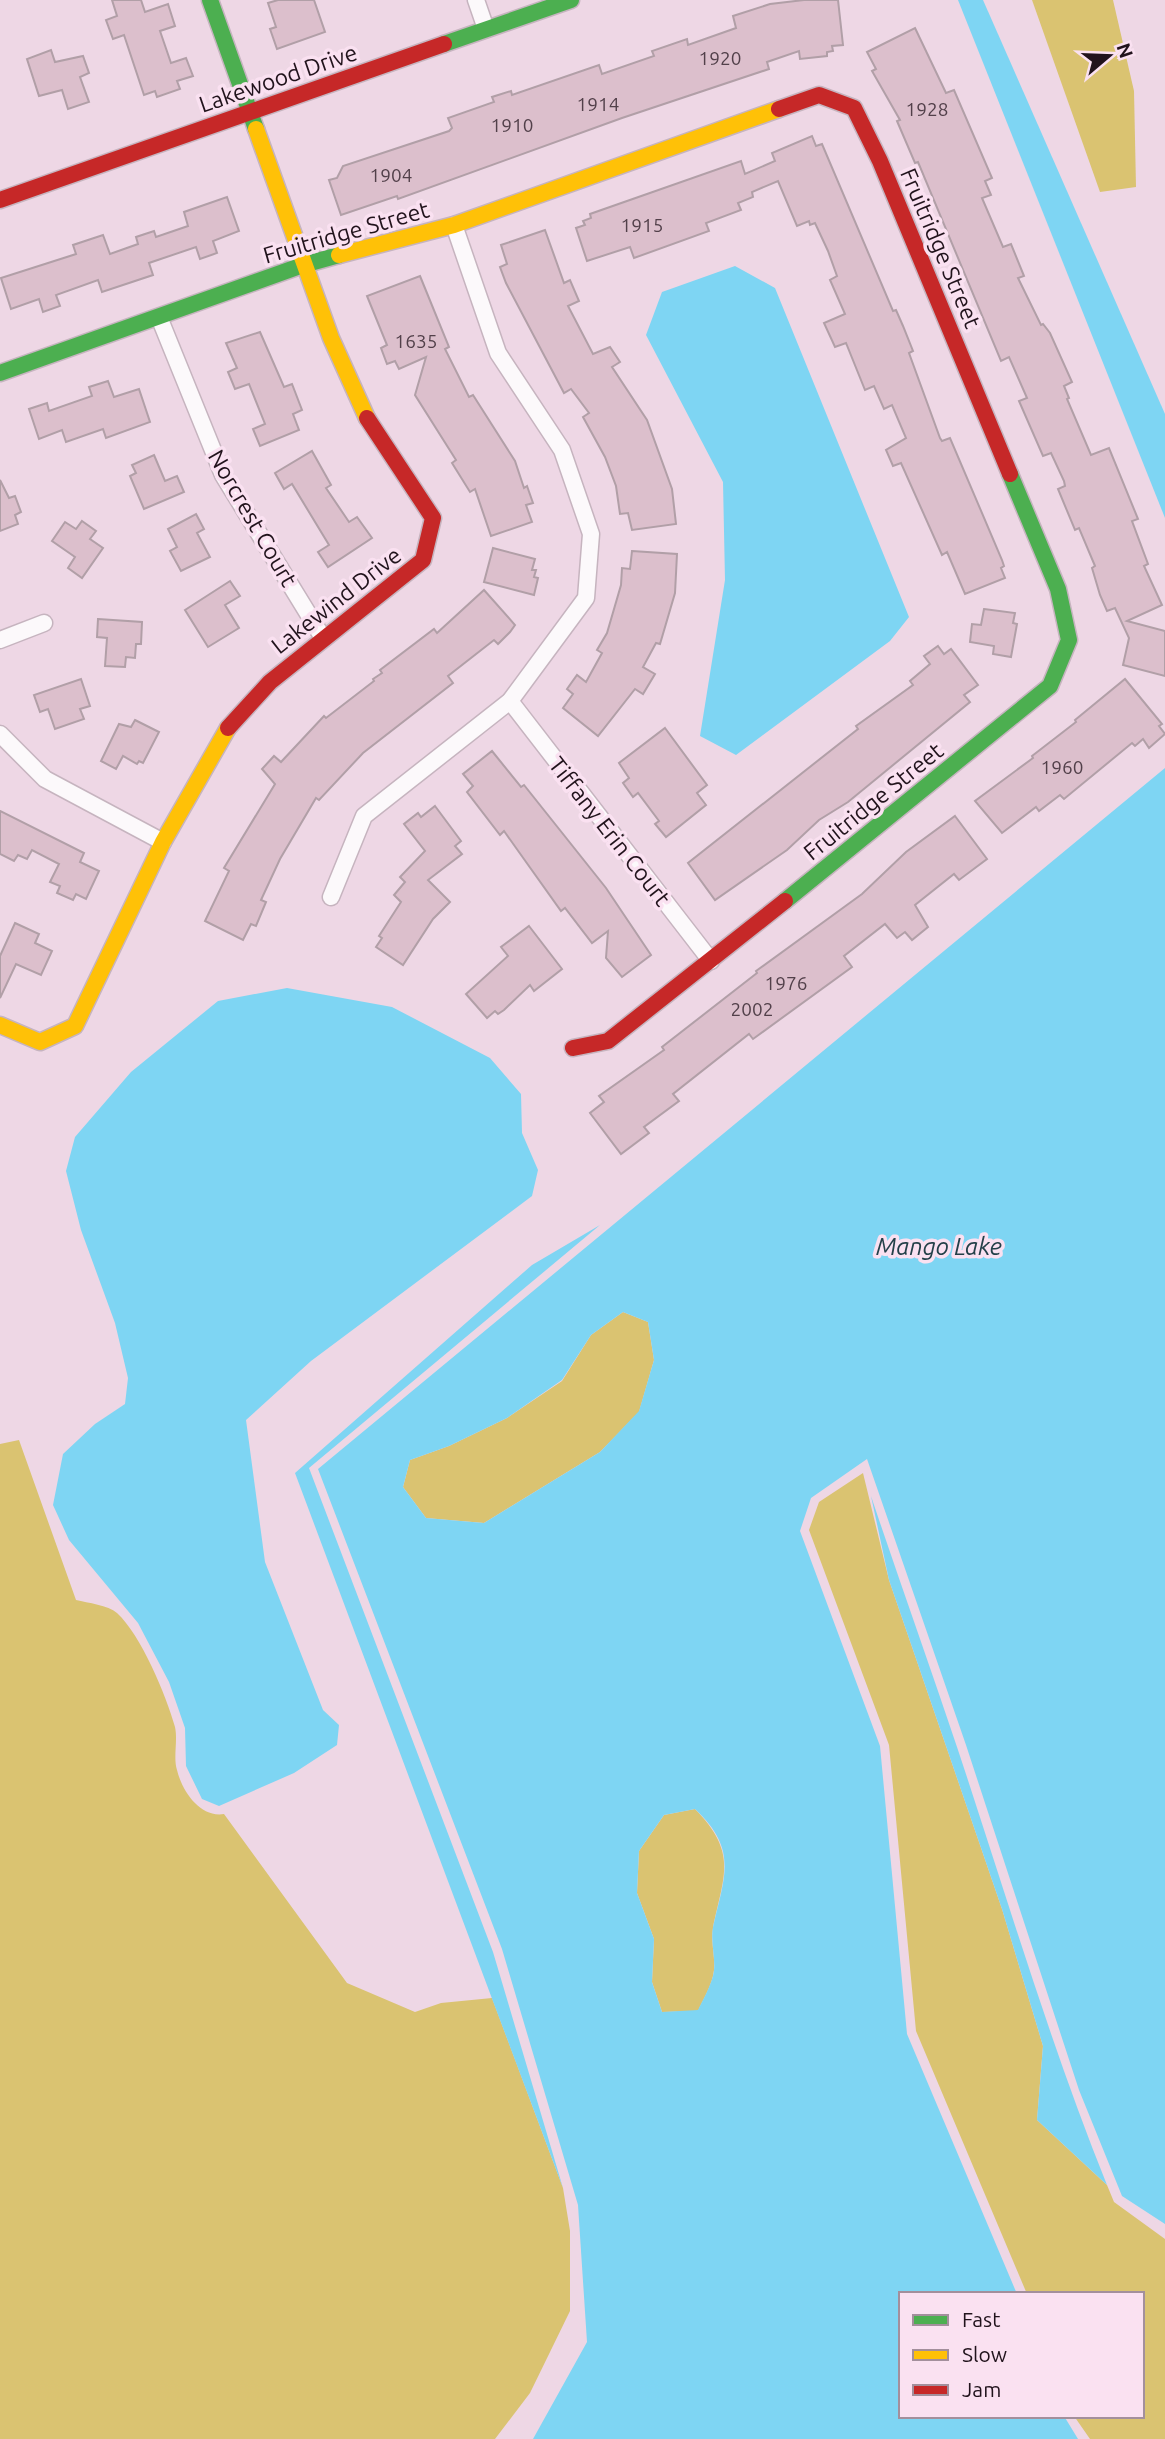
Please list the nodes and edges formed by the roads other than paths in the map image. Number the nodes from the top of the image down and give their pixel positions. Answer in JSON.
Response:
{"nodes":[{"id":1,"x":211,"y":0,"type":"edge"},
{"id":2,"x":476,"y":0,"type":"edge"},
{"id":3,"x":571,"y":0,"type":"edge"},
{"id":4,"x":486,"y":30,"type":"junction"},
{"id":5,"x":249,"y":113,"type":"junction"},
{"id":6,"x":0,"y":200,"type":"edge"},
{"id":7,"x":454,"y":225,"type":"junction"},
{"id":8,"x":303,"y":265,"type":"junction"},
{"id":9,"x":159,"y":317,"type":"junction"},
{"id":10,"x":0,"y":373,"type":"edge"},
{"id":11,"x":44,"y":623,"type":"dead end"},
{"id":12,"x":323,"y":638,"type":"junction"},
{"id":13,"x":0,"y":640,"type":"edge"},
{"id":14,"x":510,"y":701,"type":"junction"},
{"id":15,"x":0,"y":734,"type":"edge"},
{"id":16,"x":163,"y":842,"type":"junction"},
{"id":17,"x":331,"y":897,"type":"dead end"},
{"id":18,"x":711,"y":961,"type":"junction"},
{"id":19,"x":0,"y":1025,"type":"edge"},
{"id":20,"x":573,"y":1048,"type":"dead end"}],
"edges":[{"from":1,"to":5,"type":"street","name":"Lakewind Drive"},
{"from":2,"to":4,"type":"street"},
{"from":3,"to":4,"type":"street","name":"Lakewood Drive"},
{"from":4,"to":5,"type":"street","name":"Lakewood Drive"},
{"from":5,"to":6,"type":"street","name":"Lakewood Drive"},
{"from":5,"to":8,"type":"street","name":"Lakewind Drive"},
{"from":7,"to":8,"type":"street","name":"Fruitridge Street"},
{"from":7,"to":14,"type":"street"},
{"from":7,"to":18,"type":"street","name":"Fruitridge Street"},
{"from":8,"to":9,"type":"street","name":"Fruitridge Street"},
{"from":8,"to":12,"type":"street","name":"Lakewind Drive"},
{"from":9,"to":10,"type":"street","name":"Fruitridge Street"},
{"from":9,"to":12,"type":"street","name":"Norcrest Court"},
{"from":11,"to":13,"type":"street"},
{"from":12,"to":16,"type":"street","name":"Lakewind Drive"},
{"from":14,"to":17,"type":"street"},
{"from":14,"to":18,"type":"street","name":"Tiffany Erin Court"},
{"from":15,"to":16,"type":"street"},
{"from":16,"to":19,"type":"street","name":"Lakewind Drive"},
{"from":18,"to":20,"type":"street","name":"Fruitridge Street"}]}
